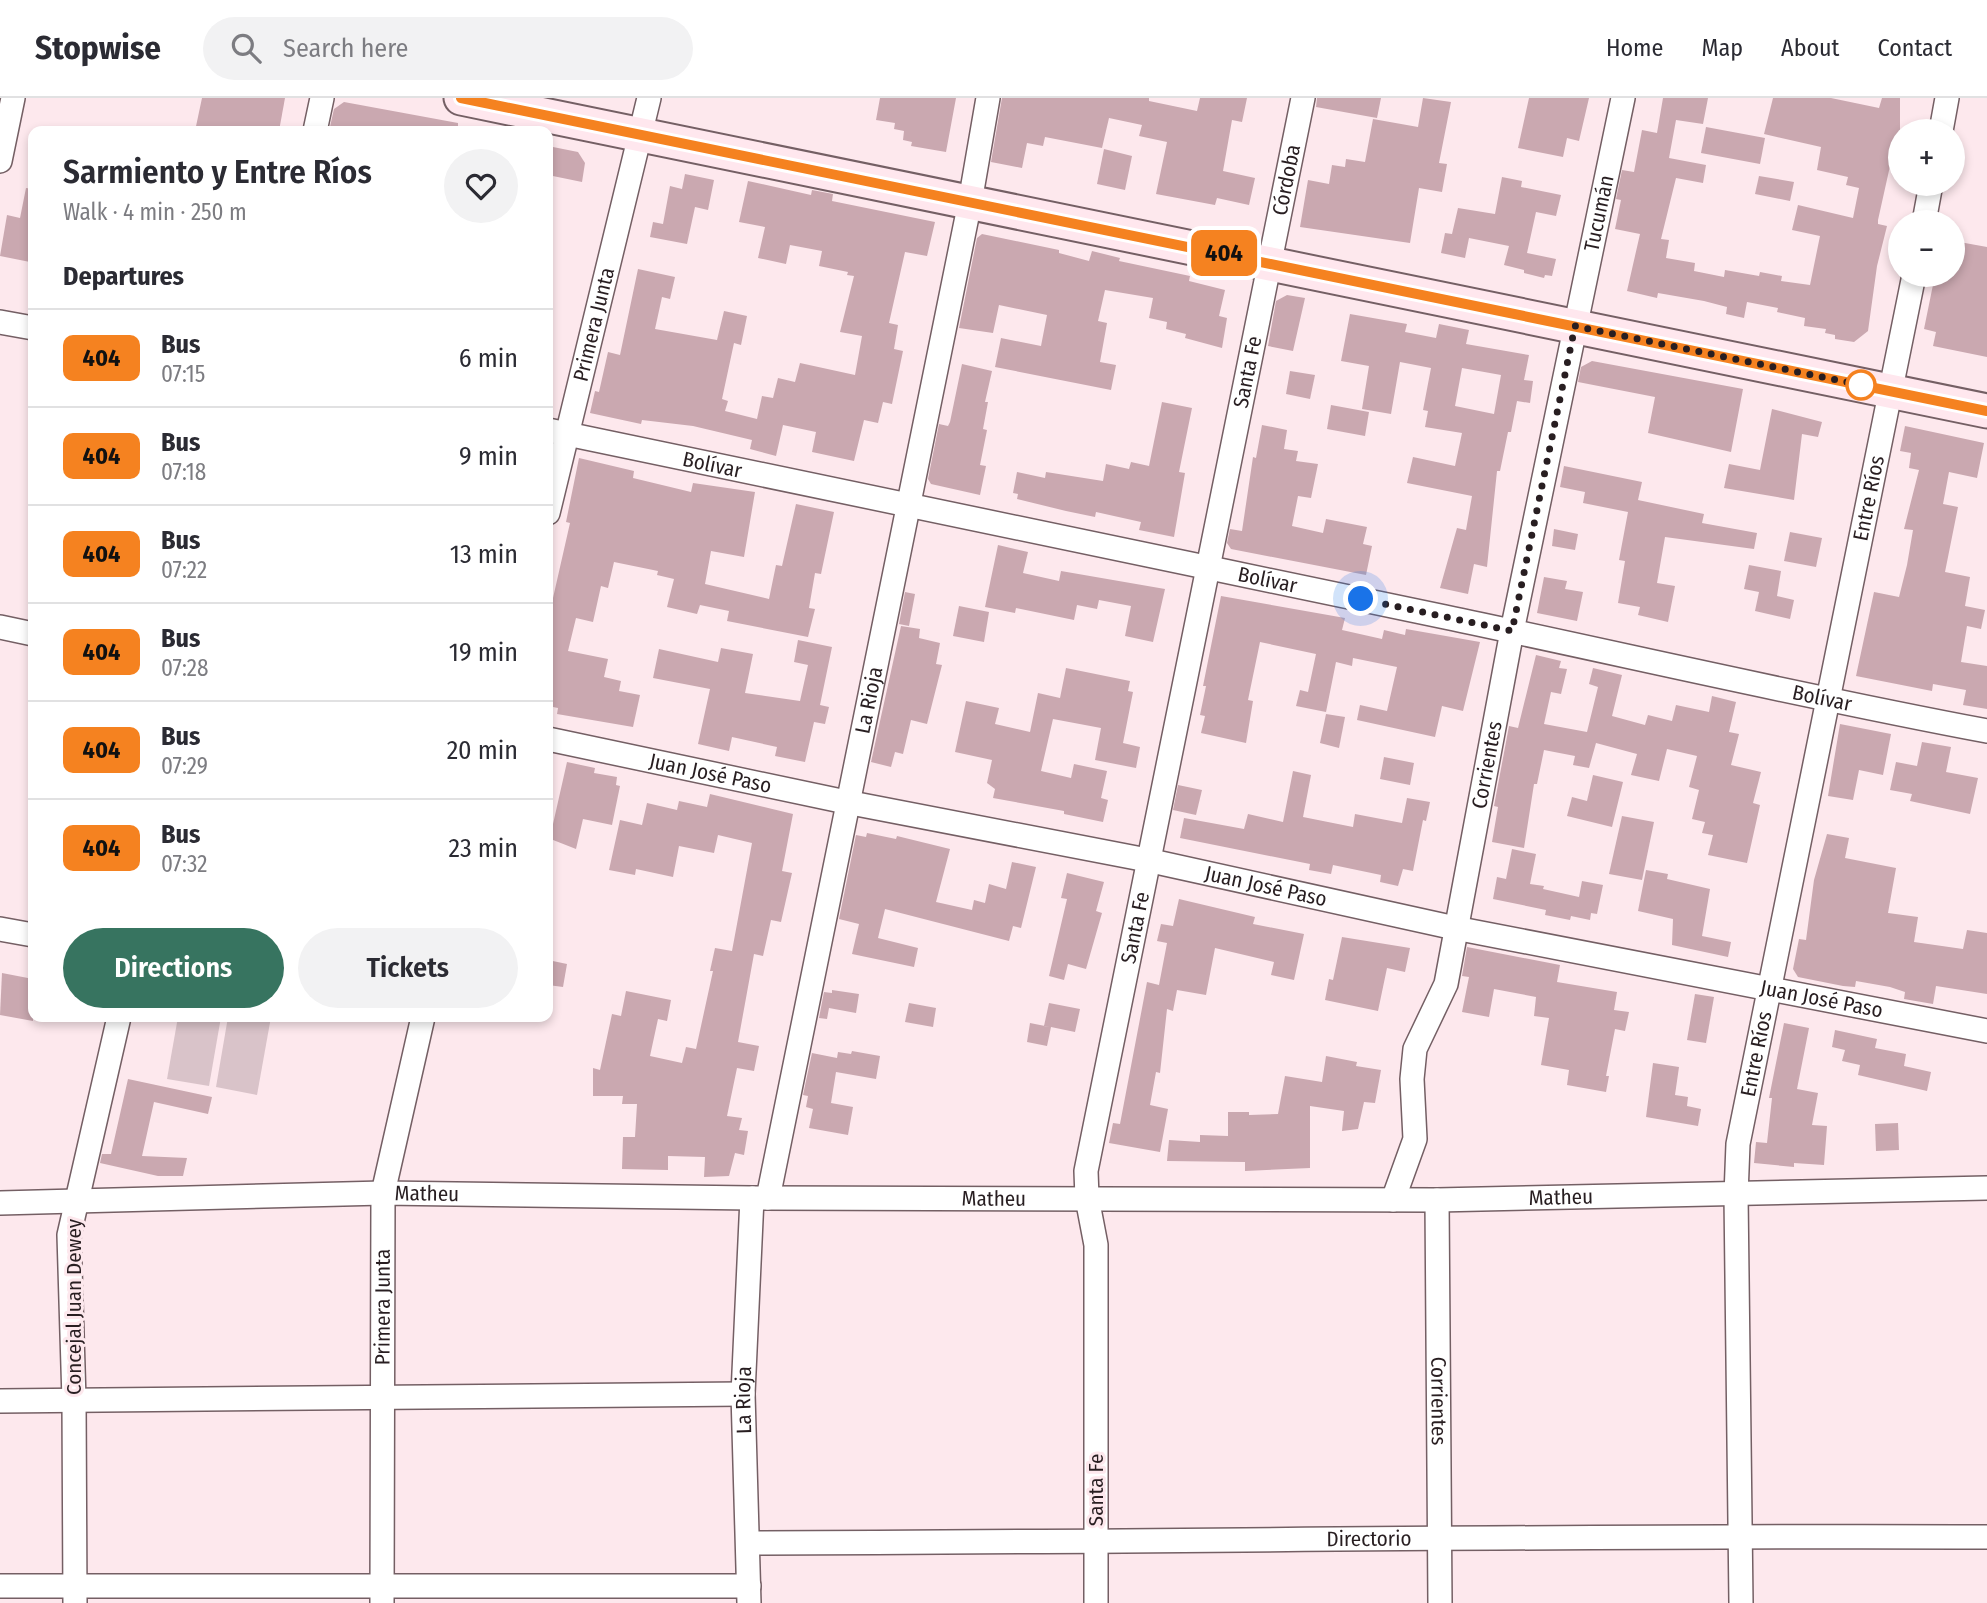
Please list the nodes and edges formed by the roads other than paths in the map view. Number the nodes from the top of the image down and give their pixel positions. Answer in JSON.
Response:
{"nodes":[{"id":1,"x":13,"y":98,"type":"edge"},
{"id":2,"x":322,"y":98,"type":"edge"},
{"id":3,"x":461,"y":98,"type":"edge"},
{"id":4,"x":649,"y":98,"type":"edge"},
{"id":5,"x":988,"y":98,"type":"edge"},
{"id":6,"x":1303,"y":98,"type":"edge"},
{"id":7,"x":1623,"y":98,"type":"edge"},
{"id":8,"x":1947,"y":98,"type":"edge"},
{"id":9,"x":1943,"y":119,"type":"edge"},
{"id":10,"x":316,"y":126,"type":"edge"},
{"id":11,"x":641,"y":134,"type":"junction"},
{"id":12,"x":0,"y":161,"type":"edge"},
{"id":13,"x":970,"y":202,"type":"junction"},
{"id":14,"x":1268,"y":262,"type":"junction"},
{"id":15,"x":1912,"y":287,"type":"edge"},
{"id":16,"x":0,"y":322,"type":"edge"},
{"id":17,"x":1575,"y":326,"type":"junction"},
{"id":18,"x":28,"y":327,"type":"edge"},
{"id":19,"x":1892,"y":391,"type":"junction"},
{"id":20,"x":1987,"y":411,"type":"edge"},
{"id":21,"x":557,"y":432,"type":"edge"},
{"id":22,"x":553,"y":468,"type":"edge"},
{"id":23,"x":908,"y":508,"type":"junction"},
{"id":24,"x":1210,"y":568,"type":"junction"},
{"id":25,"x":0,"y":627,"type":"edge"},
{"id":26,"x":1512,"y":631,"type":"junction"},
{"id":27,"x":28,"y":633,"type":"edge"},
{"id":28,"x":1829,"y":701,"type":"junction"},
{"id":29,"x":1987,"y":731,"type":"edge"},
{"id":30,"x":553,"y":740,"type":"edge"},
{"id":31,"x":846,"y":802,"type":"junction"},
{"id":32,"x":1147,"y":860,"type":"junction"},
{"id":33,"x":1455,"y":928,"type":"junction"},
{"id":34,"x":0,"y":929,"type":"edge"},
{"id":35,"x":28,"y":934,"type":"edge"},
{"id":36,"x":1769,"y":986,"type":"junction"},
{"id":37,"x":118,"y":1022,"type":"edge"},
{"id":38,"x":422,"y":1022,"type":"edge"},
{"id":39,"x":1987,"y":1031,"type":"edge"},
{"id":40,"x":1987,"y":1188,"type":"edge"},
{"id":41,"x":383,"y":1193,"type":"junction"},
{"id":42,"x":1736,"y":1195,"type":"junction"},
{"id":43,"x":760,"y":1198,"type":"junction"},
{"id":44,"x":1087,"y":1198,"type":"junction"},
{"id":45,"x":1393,"y":1200,"type":"junction"},
{"id":46,"x":1437,"y":1200,"type":"junction"},
{"id":47,"x":75,"y":1202,"type":"junction"},
{"id":48,"x":0,"y":1203,"type":"edge"},
{"id":49,"x":743,"y":1394,"type":"junction"},
{"id":50,"x":382,"y":1395,"type":"junction"},
{"id":51,"x":74,"y":1400,"type":"junction"},
{"id":52,"x":0,"y":1401,"type":"edge"},
{"id":53,"x":1440,"y":1536,"type":"junction"},
{"id":54,"x":1741,"y":1536,"type":"junction"},
{"id":55,"x":1987,"y":1537,"type":"edge"},
{"id":56,"x":1096,"y":1542,"type":"junction"},
{"id":57,"x":749,"y":1543,"type":"junction"},
{"id":58,"x":0,"y":1586,"type":"edge"},
{"id":59,"x":75,"y":1594,"type":"edge"},
{"id":60,"x":382,"y":1594,"type":"edge"},
{"id":61,"x":749,"y":1594,"type":"edge"},
{"id":62,"x":1096,"y":1603,"type":"edge"},
{"id":63,"x":1440,"y":1603,"type":"edge"},
{"id":64,"x":1741,"y":1603,"type":"edge"}],
"edges":[{"from":1,"to":12,"type":"street"},
{"from":2,"to":10,"type":"street"},
{"from":3,"to":11,"type":"main road"},
{"from":4,"to":11,"type":"street","name":"Primera Junta"},
{"from":5,"to":13,"type":"street","name":"La Rioja"},
{"from":6,"to":14,"type":"street","name":"Córdoba"},
{"from":7,"to":17,"type":"street","name":"Tucumán"},
{"from":8,"to":9,"type":"street"},
{"from":11,"to":13,"type":"main road"},
{"from":11,"to":21,"type":"street","name":"Primera Junta"},
{"from":13,"to":14,"type":"main road"},
{"from":13,"to":23,"type":"street","name":"La Rioja"},
{"from":14,"to":17,"type":"main road"},
{"from":14,"to":24,"type":"street","name":"Santa Fe"},
{"from":15,"to":19,"type":"street","name":"Entre Ríos"},
{"from":16,"to":18,"type":"street"},
{"from":17,"to":19,"type":"main road"},
{"from":17,"to":26,"type":"street","name":"Corrientes"},
{"from":19,"to":20,"type":"main road"},
{"from":19,"to":28,"type":"street","name":"Entre Ríos"},
{"from":21,"to":22,"type":"street","name":"Primera Junta"},
{"from":21,"to":23,"type":"street","name":"Bolívar"},
{"from":23,"to":24,"type":"street","name":"Bolívar"},
{"from":23,"to":31,"type":"street","name":"La Rioja"},
{"from":24,"to":26,"type":"street","name":"Bolívar"},
{"from":24,"to":32,"type":"street","name":"Santa Fe"},
{"from":25,"to":27,"type":"street"},
{"from":26,"to":28,"type":"street","name":"Bolívar"},
{"from":26,"to":33,"type":"street","name":"Corrientes"},
{"from":28,"to":29,"type":"street","name":"Bolívar"},
{"from":28,"to":36,"type":"street","name":"Entre Ríos"},
{"from":30,"to":31,"type":"street","name":"Juan José Paso"},
{"from":31,"to":32,"type":"street","name":"Juan José Paso"},
{"from":31,"to":43,"type":"street","name":"La Rioja"},
{"from":32,"to":33,"type":"street","name":"Juan José Paso"},
{"from":32,"to":44,"type":"street","name":"Santa Fe"},
{"from":33,"to":36,"type":"street","name":"Juan José Paso"},
{"from":33,"to":45,"type":"street","name":"Corrientes"},
{"from":34,"to":35,"type":"street"},
{"from":36,"to":39,"type":"street","name":"Juan José Paso"},
{"from":36,"to":42,"type":"street","name":"Entre Ríos"},
{"from":37,"to":47,"type":"street","name":"Concejal Juan Dewey"},
{"from":38,"to":41,"type":"street","name":"Primera Junta"},
{"from":40,"to":42,"type":"street","name":"Matheu"},
{"from":41,"to":43,"type":"street","name":"Matheu"},
{"from":41,"to":47,"type":"street","name":"Matheu"},
{"from":41,"to":50,"type":"street","name":"Primera Junta"},
{"from":42,"to":46,"type":"street","name":"Matheu"},
{"from":42,"to":54,"type":"street","name":"Entre Ríos"},
{"from":43,"to":44,"type":"street","name":"Matheu"},
{"from":43,"to":49,"type":"street","name":"La Rioja"},
{"from":44,"to":45,"type":"street","name":"Matheu"},
{"from":44,"to":56,"type":"street","name":"Santa Fe"},
{"from":45,"to":46,"type":"street","name":"Matheu"},
{"from":46,"to":53,"type":"street","name":"Corrientes"},
{"from":47,"to":48,"type":"street","name":"Matheu"},
{"from":47,"to":51,"type":"street","name":"Concejal Juan Dewey"},
{"from":49,"to":50,"type":"street"},
{"from":49,"to":57,"type":"street","name":"La Rioja"},
{"from":50,"to":51,"type":"street"},
{"from":50,"to":60,"type":"street","name":"Primera Junta"},
{"from":51,"to":52,"type":"street"},
{"from":51,"to":59,"type":"street","name":"Concejal Juan Dewey"},
{"from":53,"to":54,"type":"street","name":"Directorio"},
{"from":53,"to":56,"type":"street","name":"Directorio"},
{"from":53,"to":63,"type":"street","name":"Corrientes"},
{"from":54,"to":55,"type":"street","name":"Directorio"},
{"from":54,"to":64,"type":"street","name":"Entre Ríos"},
{"from":56,"to":57,"type":"street","name":"Directorio"},
{"from":56,"to":62,"type":"street","name":"Santa Fe"},
{"from":57,"to":61,"type":"street","name":"La Rioja"},
{"from":58,"to":59,"type":"street"},
{"from":59,"to":60,"type":"street"},
{"from":60,"to":61,"type":"street"}]}
